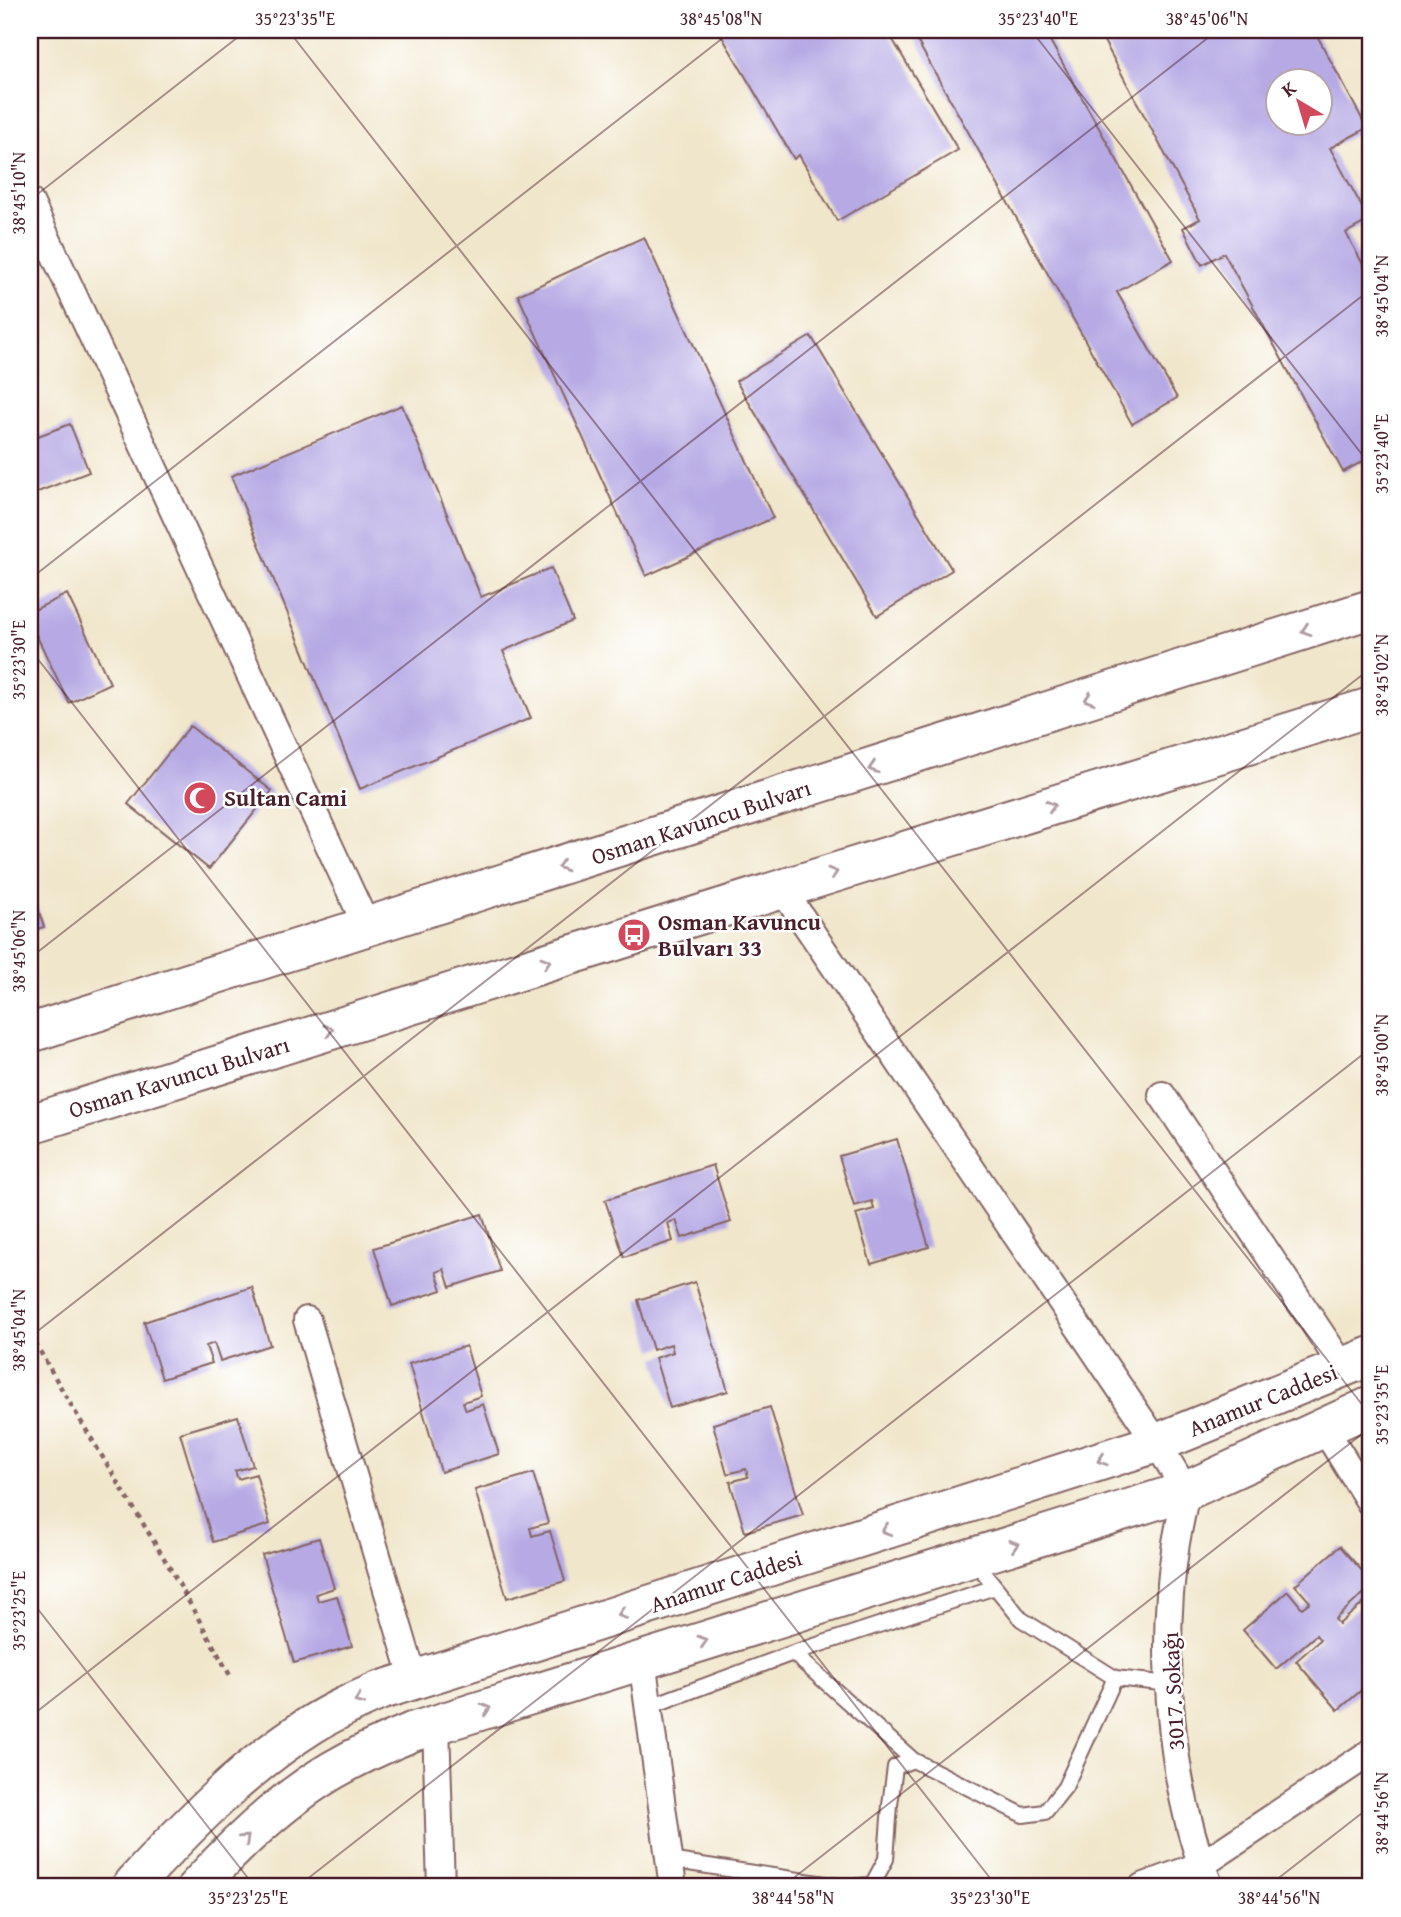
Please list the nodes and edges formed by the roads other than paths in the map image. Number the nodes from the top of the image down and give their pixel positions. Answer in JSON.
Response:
{"nodes":[{"id":1,"x":30,"y":202,"type":"edge"},
{"id":2,"x":1371,"y":609,"type":"edge"},
{"id":3,"x":1371,"y":707,"type":"edge"},
{"id":4,"x":782,"y":889,"type":"junction"},
{"id":5,"x":367,"y":927,"type":"junction"},
{"id":6,"x":30,"y":1033,"type":"edge"},
{"id":7,"x":1162,"y":1095,"type":"dead end"},
{"id":8,"x":30,"y":1124,"type":"edge"},
{"id":9,"x":307,"y":1320,"type":"dead end"},
{"id":10,"x":1357,"y":1362,"type":"edge"},
{"id":11,"x":1371,"y":1406,"type":"edge"},
{"id":12,"x":1324,"y":1428,"type":"junction"},
{"id":13,"x":1157,"y":1443,"type":"junction"},
{"id":14,"x":1186,"y":1491,"type":"junction"},
{"id":15,"x":1371,"y":1504,"type":"edge"},
{"id":16,"x":983,"y":1572,"type":"junction"},
{"id":17,"x":793,"y":1653,"type":"junction"},
{"id":18,"x":642,"y":1660,"type":"junction"},
{"id":19,"x":1115,"y":1678,"type":"junction"},
{"id":20,"x":414,"y":1680,"type":"junction"},
{"id":21,"x":1170,"y":1684,"type":"junction"},
{"id":22,"x":648,"y":1707,"type":"junction"},
{"id":23,"x":436,"y":1724,"type":"junction"},
{"id":24,"x":1371,"y":1752,"type":"edge"},
{"id":25,"x":913,"y":1760,"type":"junction"},
{"id":26,"x":669,"y":1860,"type":"junction"},
{"id":27,"x":1205,"y":1876,"type":"edge"},
{"id":28,"x":131,"y":1887,"type":"edge"},
{"id":29,"x":198,"y":1887,"type":"edge"},
{"id":30,"x":441,"y":1887,"type":"edge"},
{"id":31,"x":673,"y":1887,"type":"edge"},
{"id":32,"x":1142,"y":1887,"type":"edge"}],
"edges":[{"from":1,"to":5,"type":"street"},
{"from":2,"to":5,"type":"main road","name":"Osman Kavuncu Bulvarı","one_way":true},
{"from":4,"to":3,"type":"main road","name":"Osman Kavuncu Bulvarı","one_way":true},
{"from":8,"to":4,"type":"main road","name":"Osman Kavuncu Bulvarı","one_way":true},
{"from":4,"to":13,"type":"street"},
{"from":5,"to":6,"type":"main road","name":"Osman Kavuncu Bulvarı"},
{"from":7,"to":10,"type":"street"},
{"from":9,"to":20,"type":"street"},
{"from":10,"to":13,"type":"main road","name":"Anamur Caddesi"},
{"from":11,"to":12,"type":"main road","name":"Anamur Caddesi"},
{"from":12,"to":14,"type":"main road","name":"Anamur Caddesi"},
{"from":12,"to":15,"type":"street"},
{"from":13,"to":14,"type":"street"},
{"from":13,"to":20,"type":"main road","name":"Anamur Caddesi","one_way":true},
{"from":16,"to":14,"type":"main road","name":"Anamur Caddesi","one_way":true},
{"from":14,"to":21,"type":"street","name":"3017. Sokağı"},
{"from":16,"to":17,"type":"lane"},
{"from":18,"to":16,"type":"main road","name":"Anamur Caddesi","one_way":true},
{"from":16,"to":19,"type":"lane"},
{"from":17,"to":22,"type":"lane"},
{"from":17,"to":25,"type":"lane"},
{"from":18,"to":22,"type":"street"},
{"from":23,"to":18,"type":"main road","name":"Anamur Caddesi","one_way":true},
{"from":19,"to":21,"type":"lane"},
{"from":19,"to":25,"type":"lane"},
{"from":20,"to":28,"type":"main road","name":"Anamur Caddesi","one_way":true},
{"from":21,"to":27,"type":"street","name":"3017. Sokağı"},
{"from":22,"to":26,"type":"street"},
{"from":29,"to":23,"type":"main road","name":"Anamur Caddesi","one_way":true},
{"from":23,"to":30,"type":"street"},
{"from":24,"to":27,"type":"street"},
{"from":25,"to":26,"type":"lane"},
{"from":26,"to":31,"type":"street"},
{"from":27,"to":32,"type":"street"}]}
